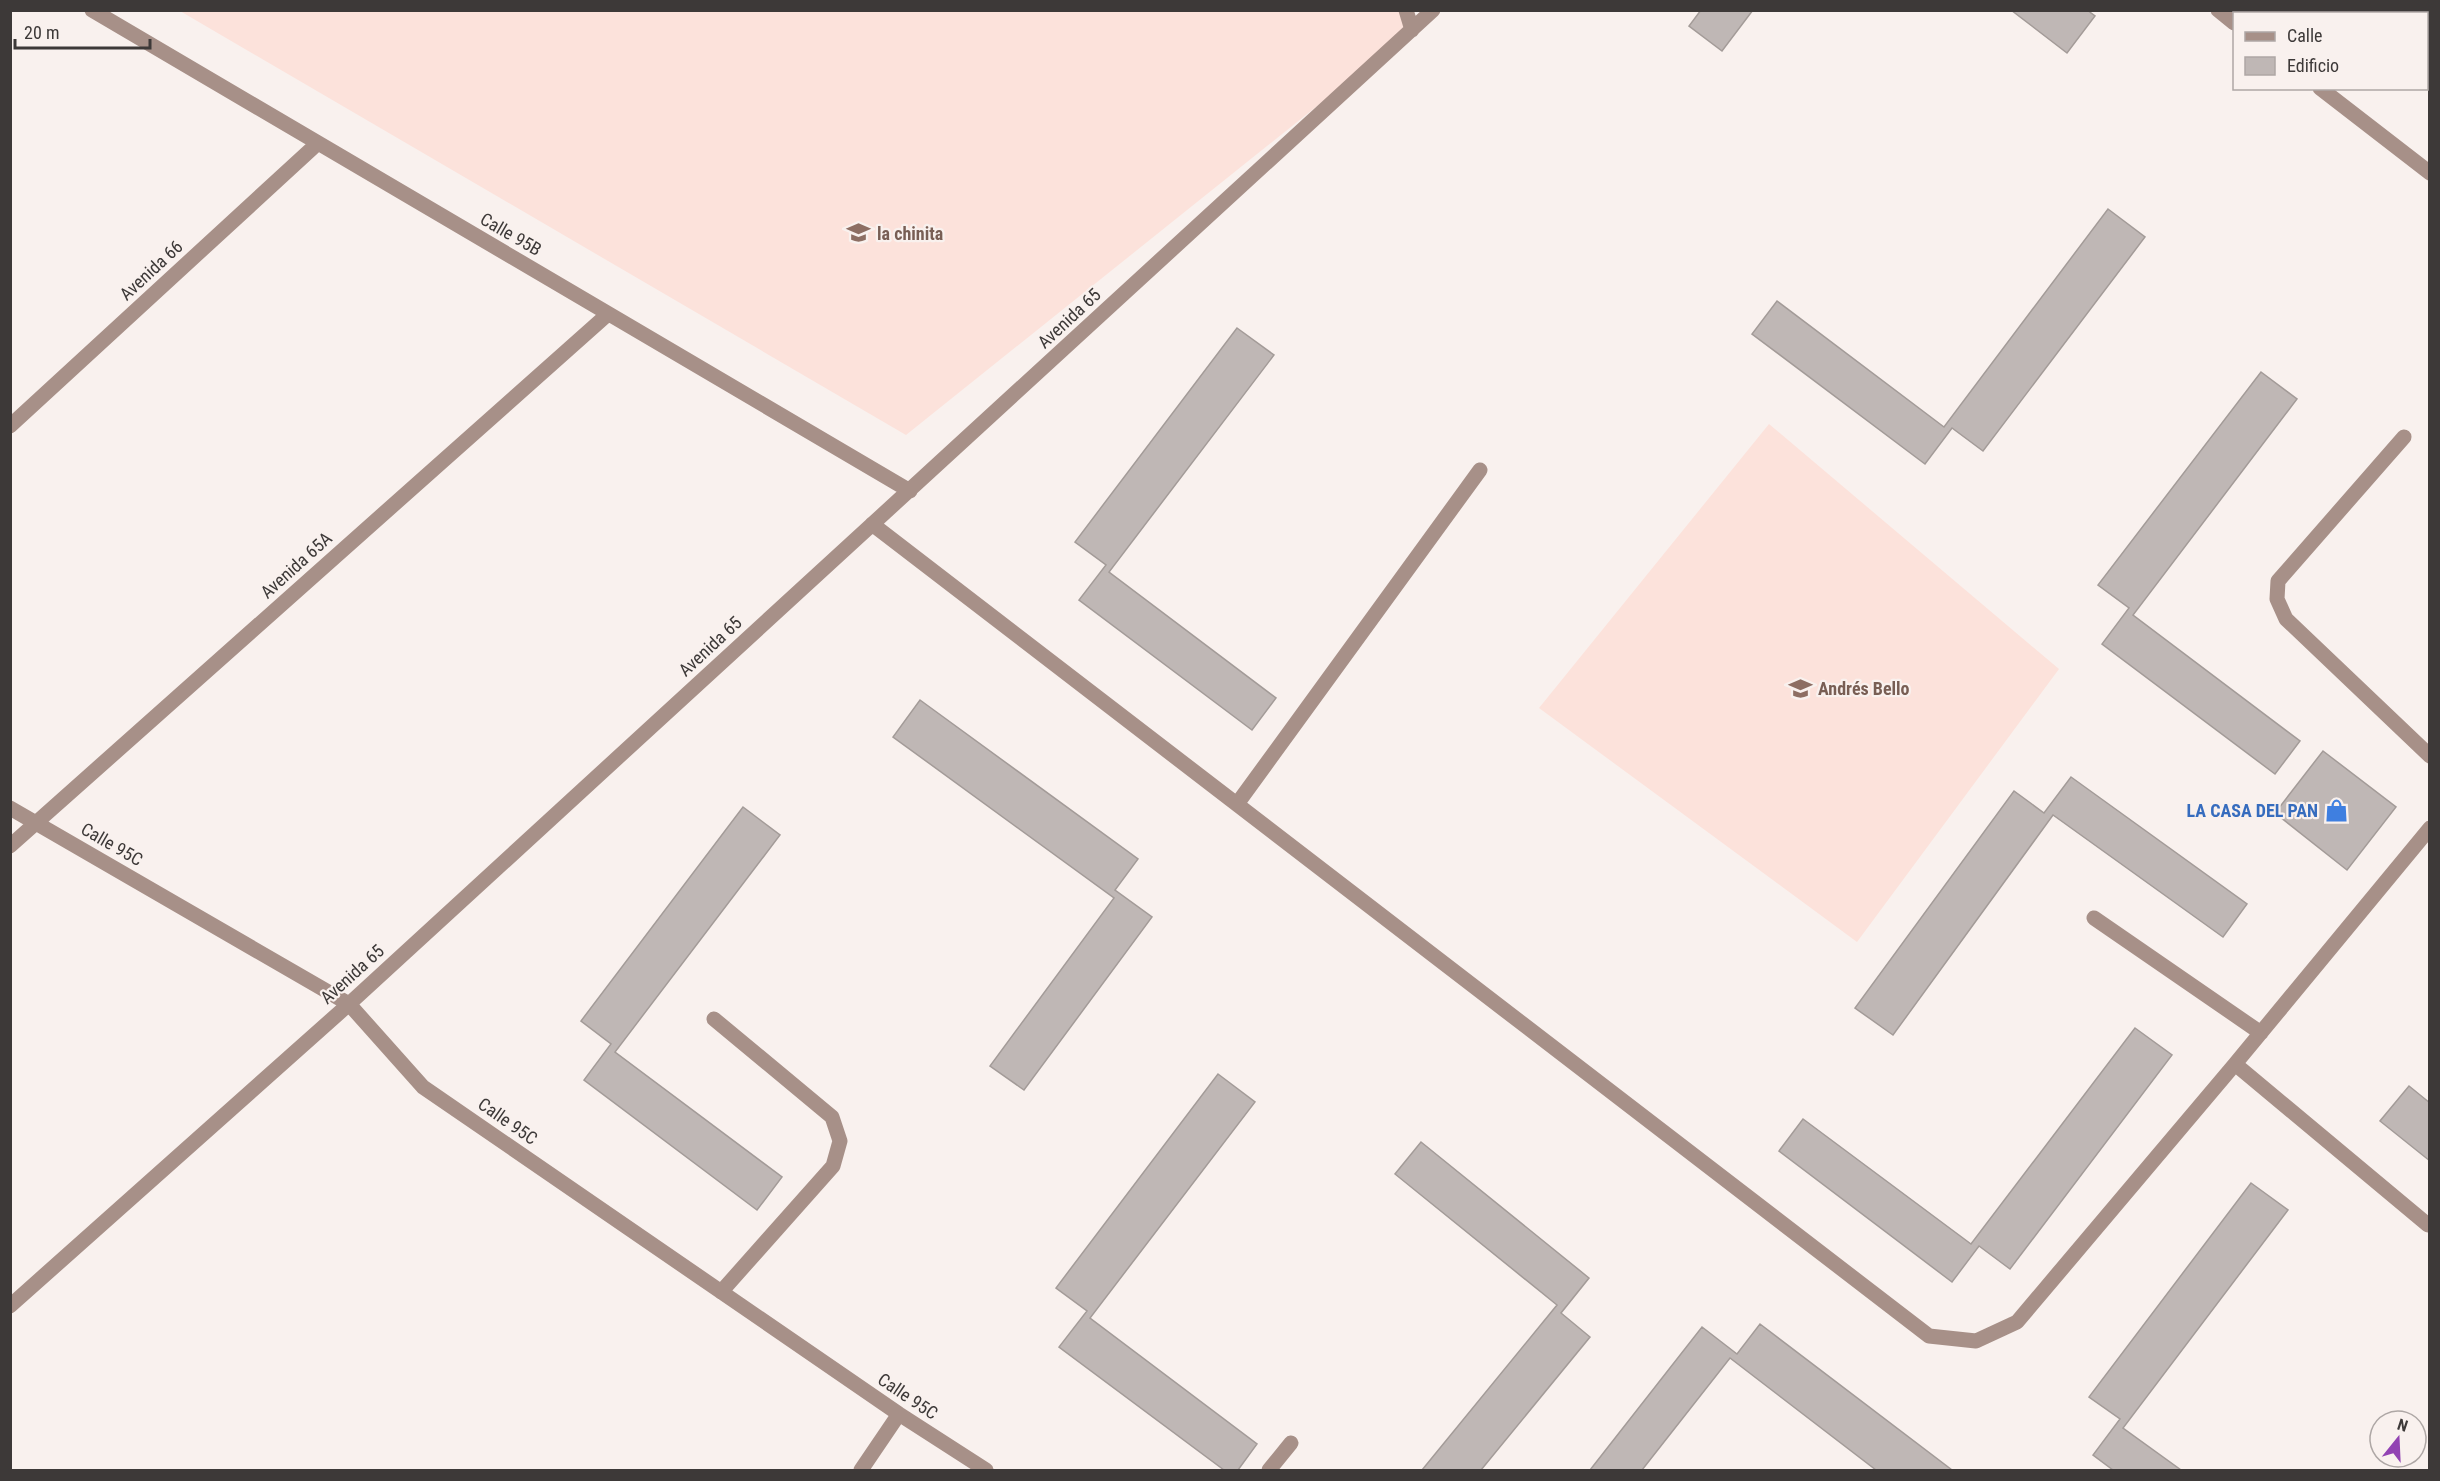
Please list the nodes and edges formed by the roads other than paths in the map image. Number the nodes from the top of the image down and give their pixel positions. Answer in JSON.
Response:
{"nodes":[{"id":1,"x":92,"y":10,"type":"edge"},
{"id":2,"x":1406,"y":10,"type":"edge"},
{"id":3,"x":1433,"y":10,"type":"edge"},
{"id":4,"x":2218,"y":10,"type":"edge"},
{"id":5,"x":2233,"y":21,"type":"edge"},
{"id":6,"x":1412,"y":30,"type":"junction"},
{"id":7,"x":2323,"y":90,"type":"edge"},
{"id":8,"x":318,"y":143,"type":"junction"},
{"id":9,"x":2430,"y":173,"type":"edge"},
{"id":10,"x":608,"y":314,"type":"junction"},
{"id":11,"x":10,"y":426,"type":"edge"},
{"id":12,"x":2404,"y":437,"type":"dead end"},
{"id":13,"x":1480,"y":470,"type":"dead end"},
{"id":14,"x":910,"y":490,"type":"junction"},
{"id":15,"x":872,"y":524,"type":"junction"},
{"id":16,"x":2430,"y":756,"type":"edge"},
{"id":17,"x":1237,"y":804,"type":"junction"},
{"id":18,"x":10,"y":808,"type":"edge"},
{"id":19,"x":36,"y":822,"type":"junction"},
{"id":20,"x":2430,"y":828,"type":"edge"},
{"id":21,"x":10,"y":846,"type":"edge"},
{"id":22,"x":2094,"y":918,"type":"dead end"},
{"id":23,"x":349,"y":1004,"type":"junction"},
{"id":24,"x":714,"y":1019,"type":"dead end"},
{"id":25,"x":2261,"y":1033,"type":"junction"},
{"id":26,"x":2235,"y":1064,"type":"junction"},
{"id":27,"x":2428,"y":1225,"type":"edge"},
{"id":28,"x":721,"y":1292,"type":"junction"},
{"id":29,"x":10,"y":1306,"type":"edge"},
{"id":30,"x":899,"y":1414,"type":"junction"},
{"id":31,"x":1291,"y":1443,"type":"dead end"},
{"id":32,"x":861,"y":1470,"type":"edge"},
{"id":33,"x":986,"y":1470,"type":"edge"},
{"id":34,"x":1269,"y":1470,"type":"edge"}],
"edges":[{"from":1,"to":8,"type":"street","name":"Calle 95B"},
{"from":2,"to":6,"type":"street"},
{"from":3,"to":6,"type":"street","name":"Avenida 65"},
{"from":4,"to":5,"type":"street"},
{"from":6,"to":14,"type":"street","name":"Avenida 65"},
{"from":7,"to":9,"type":"street"},
{"from":8,"to":10,"type":"street","name":"Calle 95B"},
{"from":8,"to":11,"type":"street","name":"Avenida 66"},
{"from":10,"to":14,"type":"street","name":"Calle 95B"},
{"from":10,"to":19,"type":"street","name":"Avenida 65A"},
{"from":12,"to":16,"type":"street"},
{"from":13,"to":17,"type":"street"},
{"from":14,"to":15,"type":"street","name":"Avenida 65"},
{"from":15,"to":17,"type":"street"},
{"from":15,"to":23,"type":"street","name":"Avenida 65"},
{"from":17,"to":26,"type":"street"},
{"from":18,"to":19,"type":"street","name":"Calle 95C"},
{"from":19,"to":21,"type":"street","name":"Avenida 65A"},
{"from":19,"to":23,"type":"street","name":"Calle 95C"},
{"from":20,"to":25,"type":"street"},
{"from":22,"to":25,"type":"street"},
{"from":23,"to":28,"type":"street","name":"Calle 95C"},
{"from":23,"to":29,"type":"street","name":"Avenida 65"},
{"from":24,"to":28,"type":"street"},
{"from":25,"to":26,"type":"street"},
{"from":26,"to":27,"type":"street"},
{"from":28,"to":30,"type":"street","name":"Calle 95C"},
{"from":30,"to":32,"type":"street"},
{"from":30,"to":33,"type":"street","name":"Calle 95C"},
{"from":31,"to":34,"type":"street"}]}
